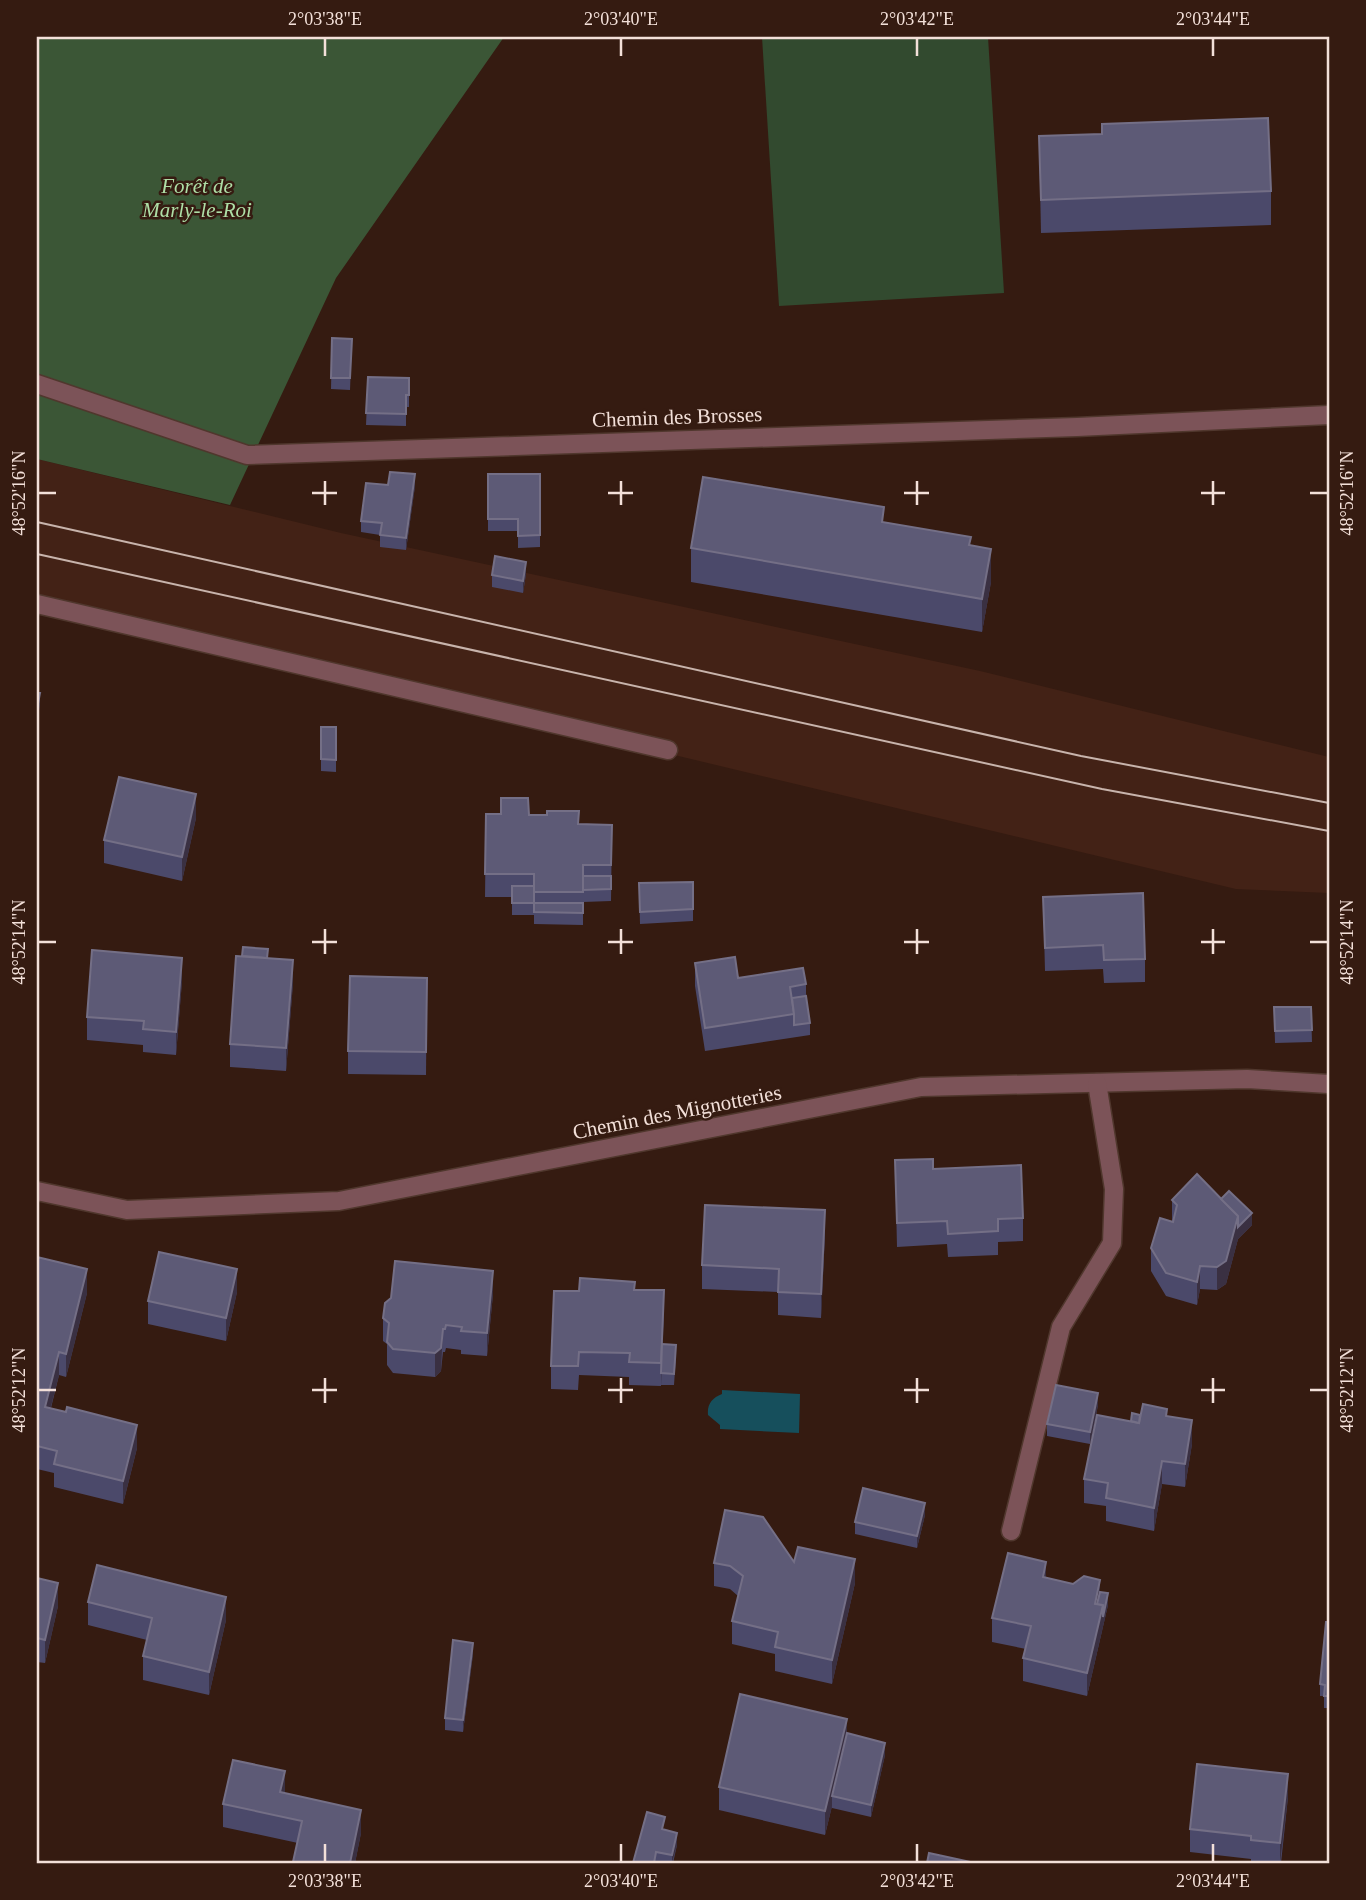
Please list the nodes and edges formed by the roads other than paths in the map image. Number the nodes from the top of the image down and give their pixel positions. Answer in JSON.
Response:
{"nodes":[{"id":1,"x":37,"y":384,"type":"edge"},
{"id":2,"x":1329,"y":415,"type":"edge"},
{"id":3,"x":37,"y":604,"type":"edge"},
{"id":4,"x":668,"y":750,"type":"dead end"},
{"id":5,"x":1097,"y":1083,"type":"junction"},
{"id":6,"x":1329,"y":1084,"type":"edge"},
{"id":7,"x":37,"y":1191,"type":"edge"},
{"id":8,"x":1011,"y":1531,"type":"dead end"}],
"edges":[{"from":1,"to":2,"type":"street","name":"Chemin des Brosses"},
{"from":3,"to":4,"type":"street"},
{"from":5,"to":6,"type":"street","name":"Chemin des Mignotteries"},
{"from":5,"to":7,"type":"street","name":"Chemin des Mignotteries"},
{"from":5,"to":8,"type":"street"}]}
